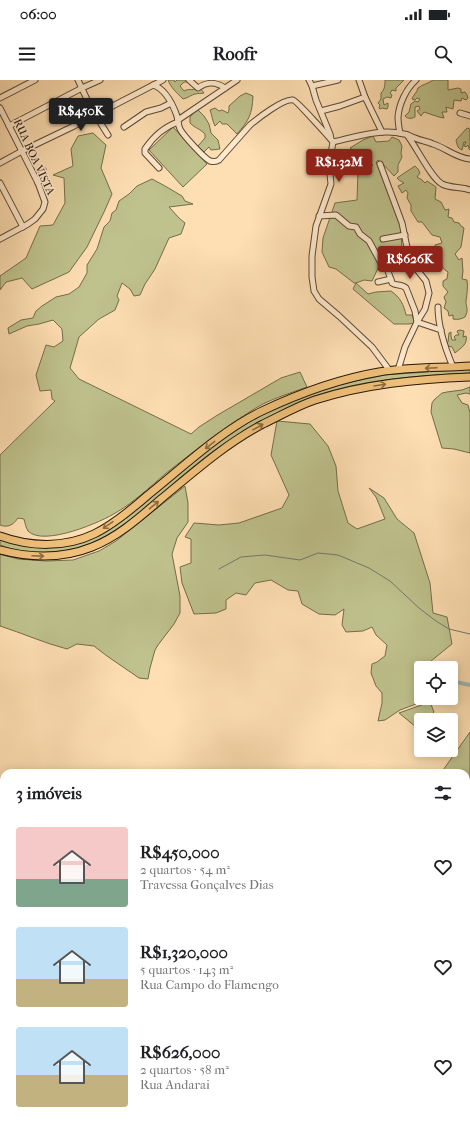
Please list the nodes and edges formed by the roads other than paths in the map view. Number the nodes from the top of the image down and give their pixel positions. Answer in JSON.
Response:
{"nodes":[{"id":1,"x":35,"y":80,"type":"edge"},
{"id":2,"x":78,"y":80,"type":"edge"},
{"id":3,"x":100,"y":80,"type":"edge"},
{"id":4,"x":163,"y":80,"type":"edge"},
{"id":5,"x":189,"y":80,"type":"edge"},
{"id":6,"x":237,"y":80,"type":"edge"},
{"id":7,"x":309,"y":80,"type":"edge"},
{"id":8,"x":338,"y":80,"type":"edge"},
{"id":9,"x":359,"y":80,"type":"edge"},
{"id":10,"x":416,"y":80,"type":"edge"},
{"id":11,"x":153,"y":85,"type":"junction"},
{"id":12,"x":312,"y":86,"type":"junction"},
{"id":13,"x":82,"y":88,"type":"junction"},
{"id":14,"x":225,"y":88,"type":"junction"},
{"id":15,"x":365,"y":97,"type":"junction"},
{"id":16,"x":0,"y":98,"type":"edge"},
{"id":17,"x":171,"y":103,"type":"junction"},
{"id":18,"x":0,"y":108,"type":"edge"},
{"id":19,"x":321,"y":111,"type":"junction"},
{"id":20,"x":460,"y":113,"type":"dead end"},
{"id":21,"x":95,"y":115,"type":"junction"},
{"id":22,"x":470,"y":116,"type":"edge"},
{"id":23,"x":178,"y":121,"type":"junction"},
{"id":24,"x":9,"y":126,"type":"junction"},
{"id":25,"x":124,"y":127,"type":"dead end"},
{"id":26,"x":382,"y":132,"type":"junction"},
{"id":27,"x":400,"y":133,"type":"junction"},
{"id":28,"x":108,"y":135,"type":"dead end"},
{"id":29,"x":407,"y":135,"type":"junction"},
{"id":30,"x":332,"y":141,"type":"junction"},
{"id":31,"x":22,"y":151,"type":"junction"},
{"id":32,"x":470,"y":159,"type":"edge"},
{"id":33,"x":0,"y":163,"type":"edge"},
{"id":34,"x":380,"y":164,"type":"dead end"},
{"id":35,"x":159,"y":168,"type":"dead end"},
{"id":36,"x":43,"y":170,"type":"dead end"},
{"id":37,"x":0,"y":183,"type":"edge"},
{"id":38,"x":38,"y":183,"type":"junction"},
{"id":39,"x":470,"y":190,"type":"edge"},
{"id":40,"x":319,"y":216,"type":"junction"},
{"id":41,"x":23,"y":227,"type":"junction"},
{"id":42,"x":405,"y":235,"type":"junction"},
{"id":43,"x":0,"y":239,"type":"edge"},
{"id":44,"x":383,"y":239,"type":"dead end"},
{"id":45,"x":391,"y":279,"type":"junction"},
{"id":46,"x":378,"y":282,"type":"dead end"},
{"id":47,"x":438,"y":307,"type":"dead end"},
{"id":48,"x":417,"y":322,"type":"junction"},
{"id":49,"x":441,"y":330,"type":"junction"},
{"id":50,"x":470,"y":366,"type":"edge"},
{"id":51,"x":453,"y":367,"type":"junction"},
{"id":52,"x":398,"y":370,"type":"junction"},
{"id":53,"x":390,"y":371,"type":"junction"},
{"id":54,"x":470,"y":377,"type":"edge"},
{"id":55,"x":0,"y":536,"type":"edge"},
{"id":56,"x":0,"y":550,"type":"edge"}],
"edges":[{"from":1,"to":16,"type":"street"},
{"from":2,"to":13,"type":"street"},
{"from":3,"to":13,"type":"street"},
{"from":4,"to":11,"type":"street"},
{"from":5,"to":14,"type":"street"},
{"from":6,"to":14,"type":"street"},
{"from":7,"to":12,"type":"street"},
{"from":8,"to":12,"type":"street"},
{"from":9,"to":15,"type":"street"},
{"from":10,"to":27,"type":"street"},
{"from":11,"to":17,"type":"street"},
{"from":11,"to":21,"type":"street"},
{"from":12,"to":19,"type":"street"},
{"from":13,"to":21,"type":"street"},
{"from":13,"to":24,"type":"street"},
{"from":14,"to":23,"type":"street"},
{"from":15,"to":19,"type":"street"},
{"from":15,"to":26,"type":"street"},
{"from":17,"to":23,"type":"street"},
{"from":17,"to":25,"type":"street"},
{"from":18,"to":24,"type":"street","name":"RUA BOA VISTA"},
{"from":19,"to":30,"type":"street"},
{"from":20,"to":22,"type":"street"},
{"from":21,"to":28,"type":"street"},
{"from":21,"to":31,"type":"street"},
{"from":23,"to":30,"type":"street"},
{"from":23,"to":35,"type":"street"},
{"from":24,"to":31,"type":"street","name":"RUA BOA VISTA"},
{"from":26,"to":27,"type":"street"},
{"from":26,"to":30,"type":"street"},
{"from":27,"to":29,"type":"street"},
{"from":29,"to":32,"type":"street"},
{"from":29,"to":39,"type":"street"},
{"from":30,"to":40,"type":"street"},
{"from":31,"to":33,"type":"street"},
{"from":31,"to":38,"type":"street","name":"RUA BOA VISTA"},
{"from":34,"to":42,"type":"street"},
{"from":36,"to":38,"type":"street"},
{"from":37,"to":41,"type":"street"},
{"from":38,"to":41,"type":"street","name":"RUA BOA VISTA"},
{"from":40,"to":45,"type":"street"},
{"from":40,"to":53,"type":"street"},
{"from":41,"to":43,"type":"street","name":"RUA BOA VISTA"},
{"from":42,"to":44,"type":"street"},
{"from":42,"to":48,"type":"street"},
{"from":45,"to":46,"type":"street"},
{"from":45,"to":48,"type":"street"},
{"from":47,"to":49,"type":"street"},
{"from":48,"to":49,"type":"street"},
{"from":48,"to":52,"type":"street"},
{"from":49,"to":51,"type":"street"},
{"from":50,"to":51,"type":"highway"},
{"from":51,"to":52,"type":"highway","one_way":true},
{"from":52,"to":53,"type":"highway"},
{"from":53,"to":55,"type":"highway","one_way":true},
{"from":56,"to":54,"type":"highway","one_way":true}]}
